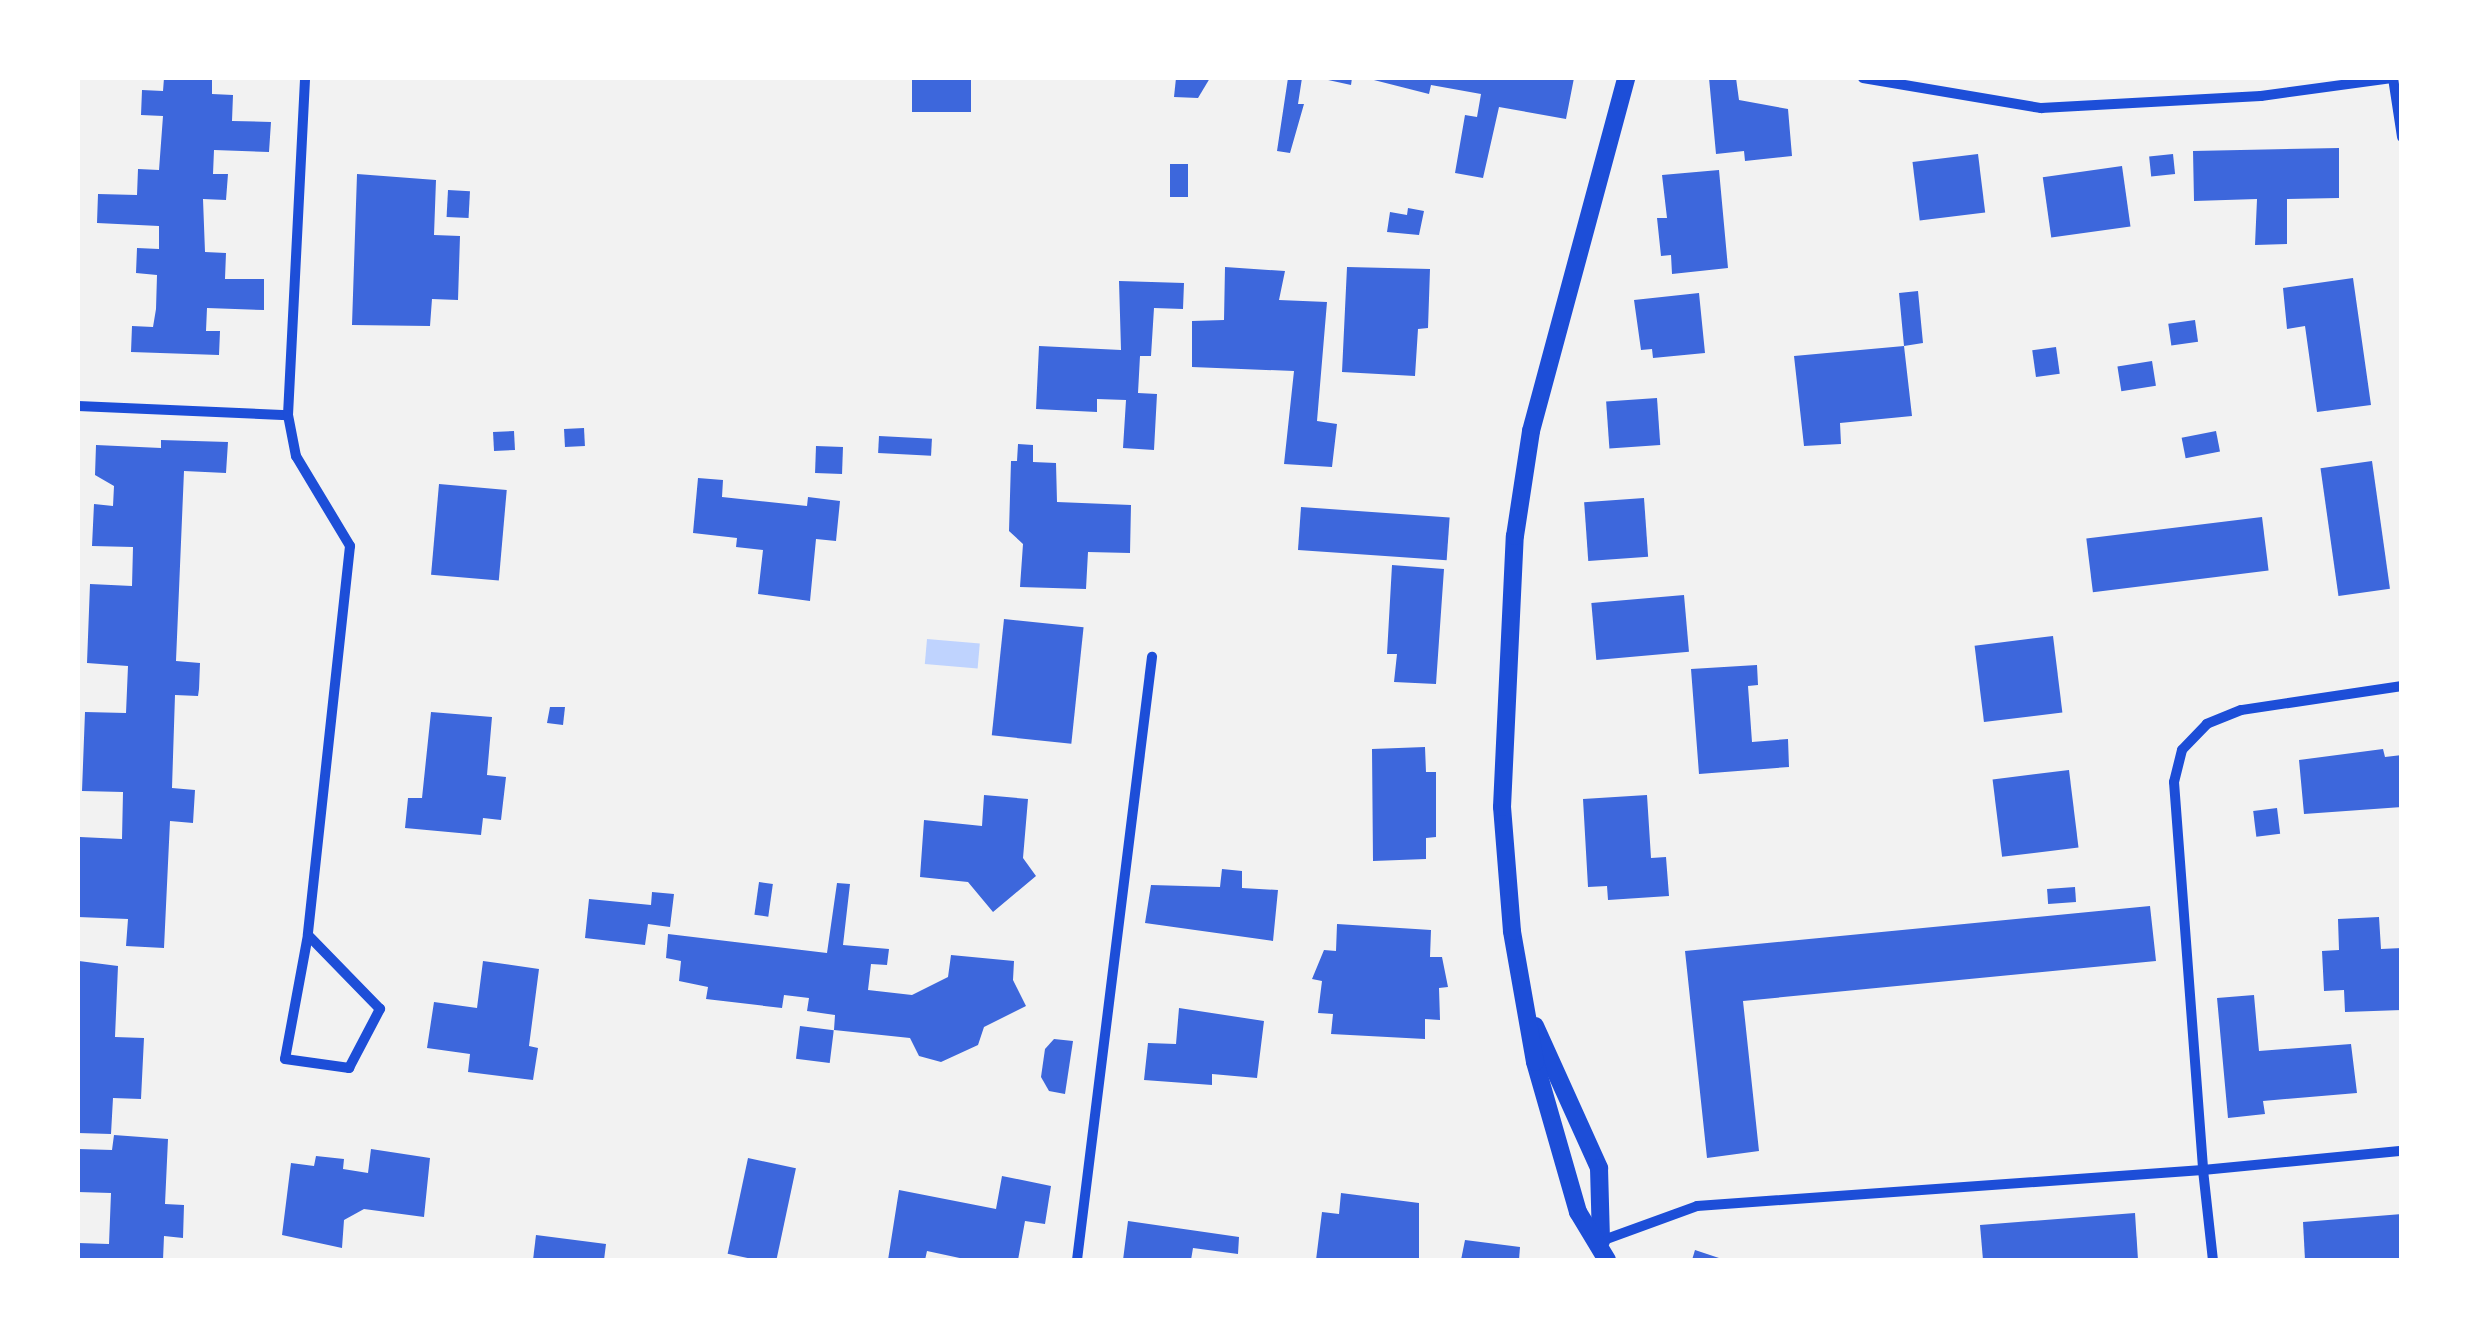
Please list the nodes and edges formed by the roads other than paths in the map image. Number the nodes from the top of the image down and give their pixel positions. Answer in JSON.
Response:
{"nodes":[{"id":1,"x":305,"y":78,"type":"edge"},
{"id":2,"x":1626,"y":78,"type":"edge"},
{"id":3,"x":1863,"y":78,"type":"edge"},
{"id":4,"x":2393,"y":78,"type":"edge"},
{"id":5,"x":2402,"y":138,"type":"edge"},
{"id":6,"x":78,"y":406,"type":"edge"},
{"id":7,"x":288,"y":415,"type":"junction"},
{"id":8,"x":1152,"y":657,"type":"dead end"},
{"id":9,"x":2402,"y":686,"type":"edge"},
{"id":10,"x":308,"y":934,"type":"junction"},
{"id":11,"x":1532,"y":1021,"type":"junction"},
{"id":12,"x":2402,"y":1151,"type":"edge"},
{"id":13,"x":2204,"y":1170,"type":"junction"},
{"id":14,"x":1601,"y":1241,"type":"junction"},
{"id":15,"x":1077,"y":1260,"type":"edge"},
{"id":16,"x":1608,"y":1260,"type":"edge"},
{"id":17,"x":2213,"y":1260,"type":"edge"}],
"edges":[{"from":1,"to":7,"type":"street"},
{"from":2,"to":11,"type":"street"},
{"from":3,"to":4,"type":"street"},
{"from":4,"to":5,"type":"street"},
{"from":6,"to":7,"type":"street"},
{"from":7,"to":10,"type":"street"},
{"from":8,"to":15,"type":"street"},
{"from":9,"to":13,"type":"street"},
{"from":10,"to":10,"type":"street"},
{"from":11,"to":14,"type":"street"},
{"from":11,"to":14,"type":"street"},
{"from":12,"to":13,"type":"street"},
{"from":13,"to":14,"type":"street"},
{"from":13,"to":17,"type":"street"},
{"from":14,"to":16,"type":"street"}]}
